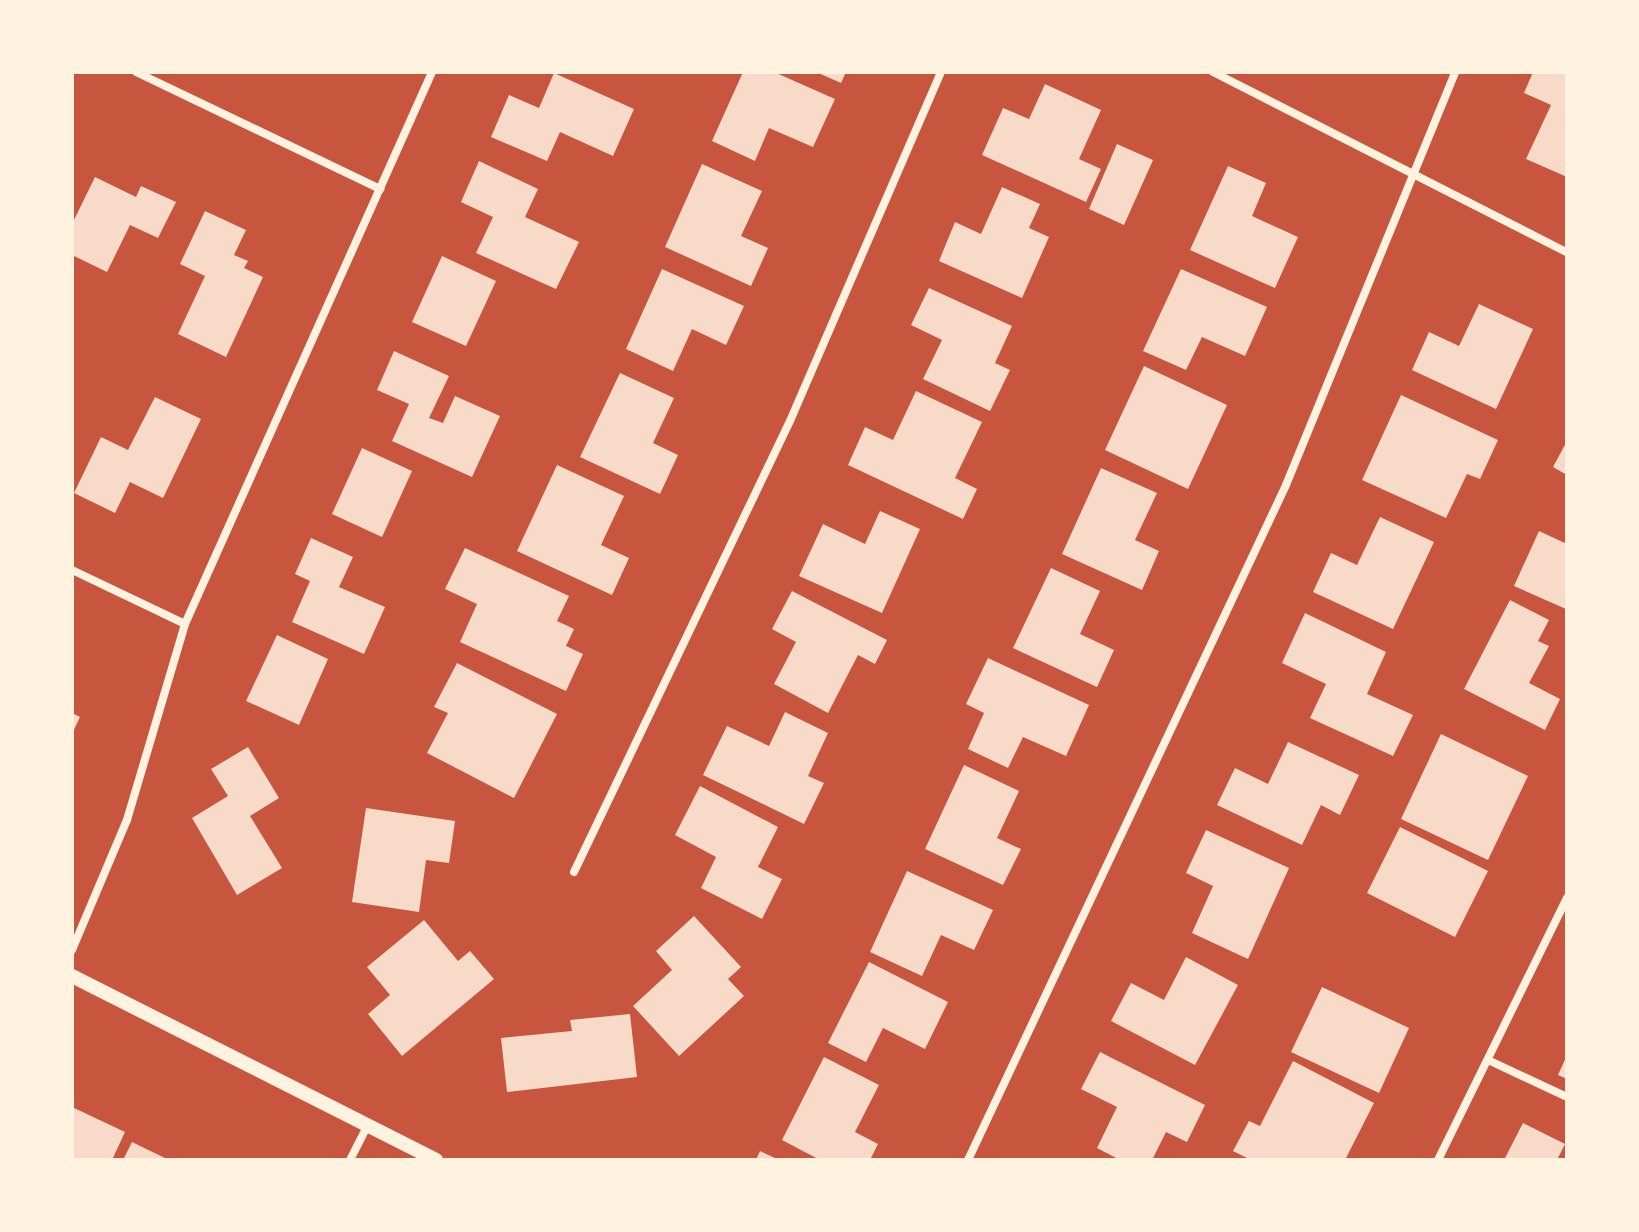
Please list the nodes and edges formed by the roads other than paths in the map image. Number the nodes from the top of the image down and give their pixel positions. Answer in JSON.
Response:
{"nodes":[{"id":1,"x":136,"y":72,"type":"edge"},
{"id":2,"x":432,"y":72,"type":"edge"},
{"id":3,"x":941,"y":72,"type":"edge"},
{"id":4,"x":1213,"y":72,"type":"edge"},
{"id":5,"x":1455,"y":72,"type":"edge"},
{"id":6,"x":1415,"y":171,"type":"junction"},
{"id":7,"x":380,"y":189,"type":"junction"},
{"id":8,"x":1567,"y":252,"type":"edge"},
{"id":9,"x":72,"y":570,"type":"edge"},
{"id":10,"x":185,"y":624,"type":"junction"},
{"id":11,"x":574,"y":872,"type":"dead end"},
{"id":12,"x":1567,"y":898,"type":"edge"},
{"id":13,"x":72,"y":950,"type":"edge"},
{"id":14,"x":72,"y":976,"type":"edge"},
{"id":15,"x":1488,"y":1060,"type":"junction"},
{"id":16,"x":1567,"y":1097,"type":"edge"},
{"id":17,"x":367,"y":1126,"type":"junction"},
{"id":18,"x":350,"y":1160,"type":"edge"},
{"id":19,"x":436,"y":1160,"type":"edge"},
{"id":20,"x":968,"y":1160,"type":"edge"},
{"id":21,"x":1438,"y":1160,"type":"edge"}],
"edges":[{"from":1,"to":7,"type":"street"},
{"from":2,"to":7,"type":"street"},
{"from":3,"to":11,"type":"street"},
{"from":4,"to":6,"type":"street"},
{"from":5,"to":6,"type":"street"},
{"from":6,"to":8,"type":"street"},
{"from":6,"to":20,"type":"street"},
{"from":7,"to":10,"type":"street"},
{"from":9,"to":10,"type":"street"},
{"from":10,"to":13,"type":"street"},
{"from":12,"to":15,"type":"street"},
{"from":14,"to":17,"type":"street"},
{"from":15,"to":16,"type":"street"},
{"from":15,"to":21,"type":"street"},
{"from":17,"to":18,"type":"street"},
{"from":17,"to":19,"type":"street"}]}
